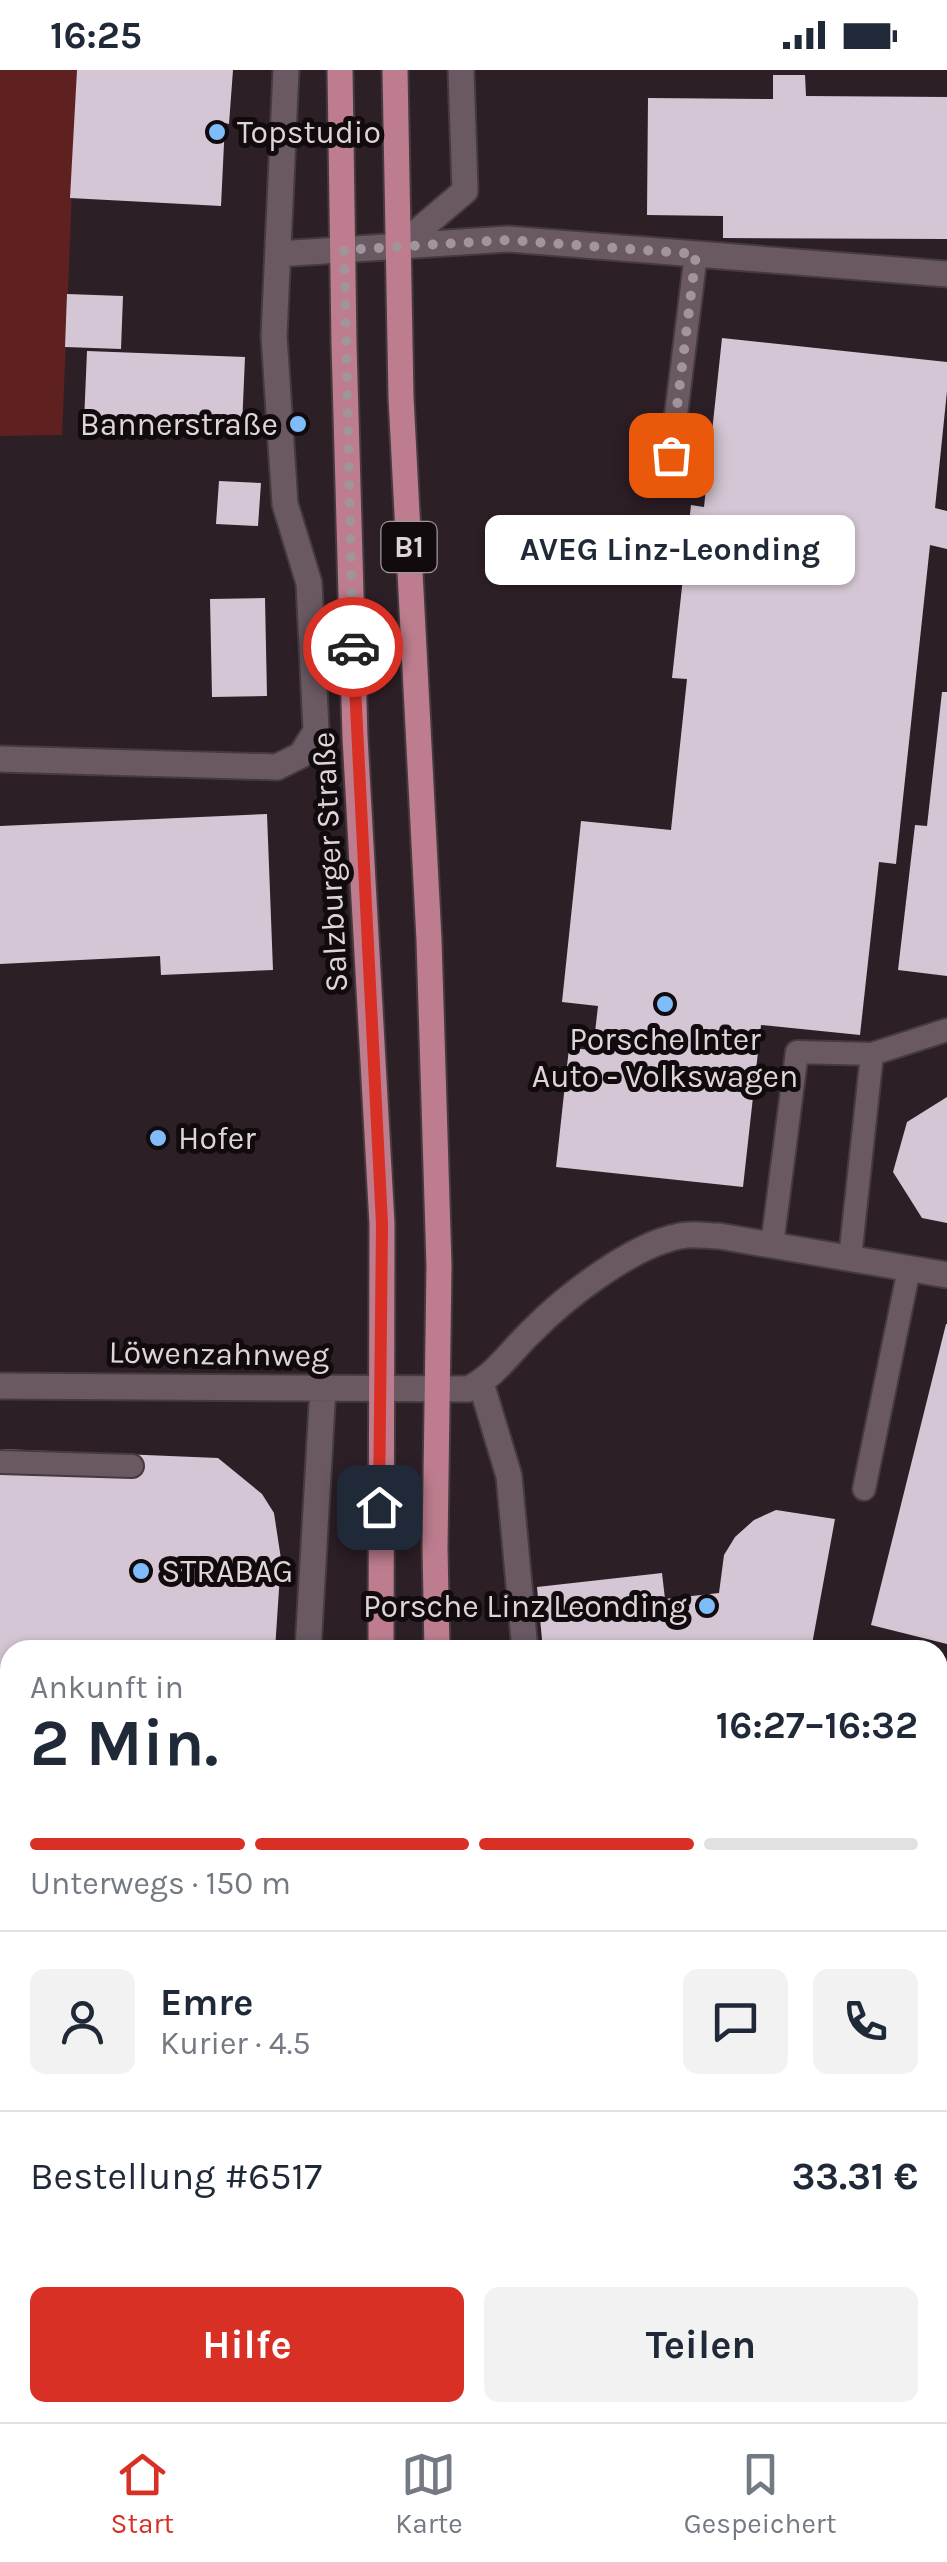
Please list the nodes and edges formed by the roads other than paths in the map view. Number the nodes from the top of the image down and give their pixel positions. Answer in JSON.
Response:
{"nodes":[{"id":1,"x":286,"y":70,"type":"edge"},
{"id":2,"x":340,"y":70,"type":"edge"},
{"id":3,"x":395,"y":70,"type":"edge"},
{"id":4,"x":461,"y":70,"type":"edge"},
{"id":5,"x":399,"y":246,"type":"junction"},
{"id":6,"x":344,"y":250,"type":"junction"},
{"id":7,"x":278,"y":254,"type":"junction"},
{"id":8,"x":696,"y":254,"type":"junction"},
{"id":9,"x":947,"y":274,"type":"edge"},
{"id":10,"x":671,"y":455,"type":"dead end"},
{"id":11,"x":0,"y":759,"type":"edge"},
{"id":12,"x":947,"y":1030,"type":"edge"},
{"id":13,"x":872,"y":1054,"type":"junction"},
{"id":14,"x":772,"y":1245,"type":"junction"},
{"id":15,"x":850,"y":1258,"type":"junction"},
{"id":16,"x":910,"y":1269,"type":"junction"},
{"id":17,"x":947,"y":1275,"type":"edge"},
{"id":18,"x":481,"y":1384,"type":"junction"},
{"id":19,"x":0,"y":1386,"type":"edge"},
{"id":20,"x":323,"y":1388,"type":"junction"},
{"id":21,"x":380,"y":1389,"type":"junction"},
{"id":22,"x":437,"y":1390,"type":"junction"},
{"id":23,"x":0,"y":1462,"type":"edge"},
{"id":24,"x":132,"y":1466,"type":"dead end"},
{"id":25,"x":864,"y":1489,"type":"dead end"},
{"id":26,"x":309,"y":1640,"type":"edge"},
{"id":27,"x":381,"y":1640,"type":"edge"},
{"id":28,"x":437,"y":1640,"type":"edge"},
{"id":29,"x":524,"y":1640,"type":"edge"}],
"edges":[{"from":1,"to":7,"type":"street","name":"Salzburger Straße"},
{"from":2,"to":6,"type":"main road","name":"Salzburger Straße","number":"B1"},
{"from":3,"to":5,"type":"main road","number":"B1"},
{"from":4,"to":5,"type":"street"},
{"from":5,"to":6,"type":"street"},
{"from":5,"to":8,"type":"street"},
{"from":5,"to":22,"type":"main road","number":"B1"},
{"from":6,"to":7,"type":"street"},
{"from":6,"to":21,"type":"main road","name":"Salzburger Straße","number":"B1"},
{"from":7,"to":11,"type":"street","name":"Salzburger Straße"},
{"from":8,"to":9,"type":"street"},
{"from":8,"to":10,"type":"lane"},
{"from":12,"to":13,"type":"lane"},
{"from":13,"to":14,"type":"lane"},
{"from":13,"to":15,"type":"lane"},
{"from":14,"to":15,"type":"street"},
{"from":14,"to":18,"type":"street"},
{"from":15,"to":16,"type":"street"},
{"from":16,"to":17,"type":"street"},
{"from":16,"to":25,"type":"lane"},
{"from":18,"to":22,"type":"street","name":"Löwenzahnweg"},
{"from":18,"to":29,"type":"street"},
{"from":19,"to":20,"type":"street","name":"Löwenzahnweg"},
{"from":20,"to":21,"type":"street","name":"Löwenzahnweg"},
{"from":20,"to":26,"type":"street"},
{"from":21,"to":22,"type":"street","name":"Löwenzahnweg"},
{"from":21,"to":27,"type":"main road","name":"Salzburger Straße","number":"B1"},
{"from":22,"to":28,"type":"main road","number":"B1"},
{"from":23,"to":24,"type":"lane"}]}
